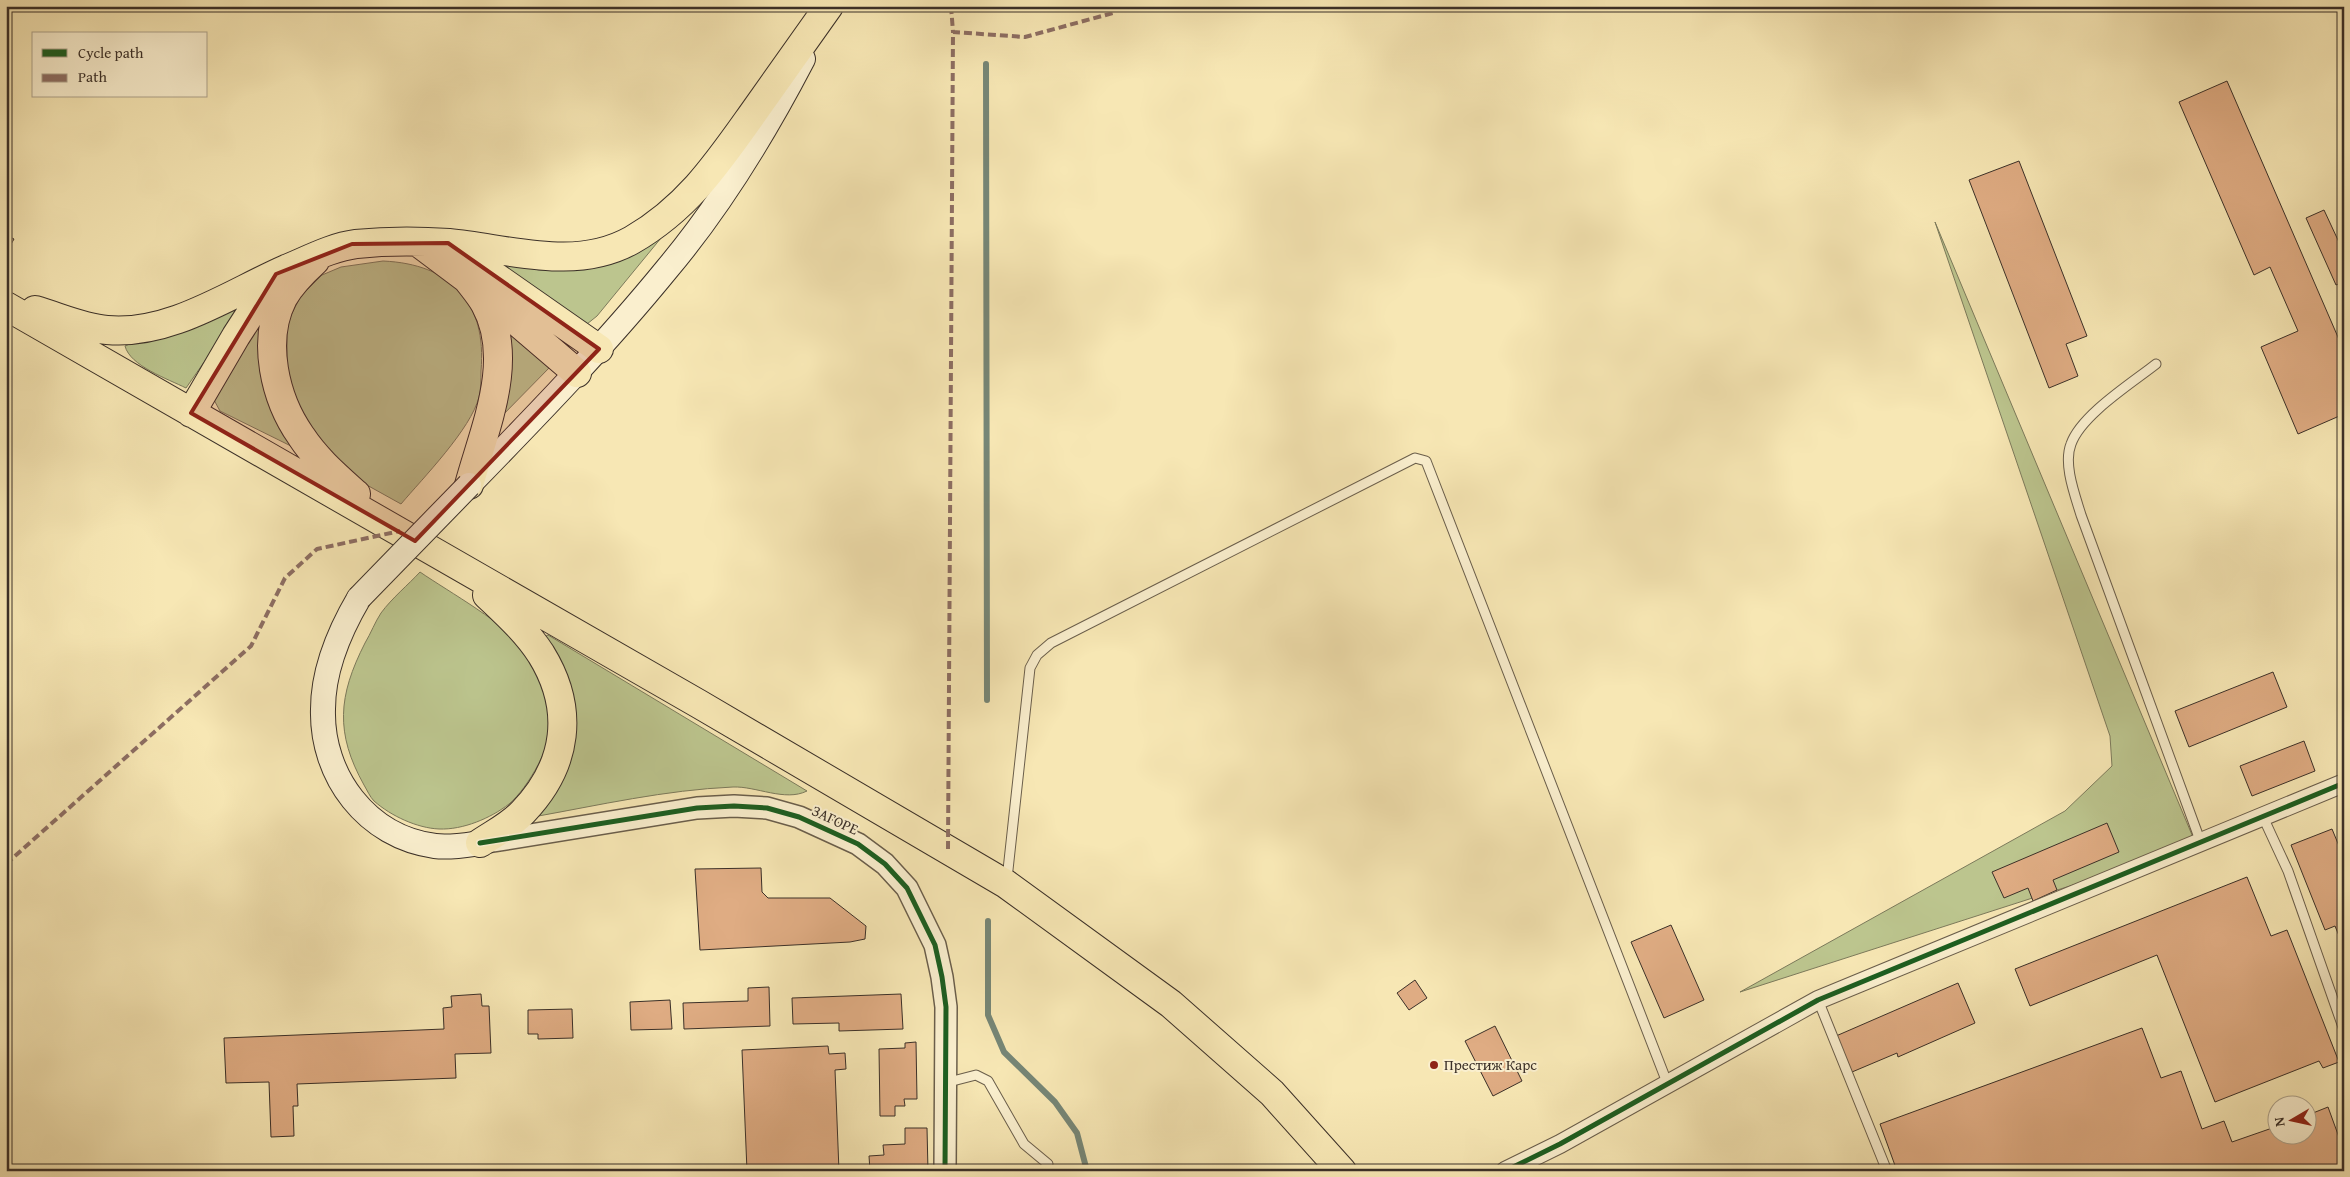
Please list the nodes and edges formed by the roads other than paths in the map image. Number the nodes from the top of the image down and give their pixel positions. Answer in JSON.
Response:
{"nodes":[{"id":1,"x":829,"y":6,"type":"edge"},
{"id":2,"x":419,"y":243,"type":"junction"},
{"id":3,"x":448,"y":243,"type":"junction"},
{"id":4,"x":324,"y":253,"type":"junction"},
{"id":5,"x":276,"y":274,"type":"junction"},
{"id":6,"x":467,"y":279,"type":"junction"},
{"id":7,"x":6,"y":300,"type":"edge"},
{"id":8,"x":6,"y":306,"type":"edge"},
{"id":9,"x":599,"y":349,"type":"junction"},
{"id":10,"x":2156,"y":364,"type":"dead end"},
{"id":11,"x":577,"y":373,"type":"junction"},
{"id":12,"x":191,"y":413,"type":"junction"},
{"id":13,"x":469,"y":485,"type":"junction"},
{"id":14,"x":400,"y":531,"type":"junction"},
{"id":15,"x":452,"y":564,"type":"junction"},
{"id":16,"x":2344,"y":782,"type":"edge"},
{"id":17,"x":2263,"y":817,"type":"junction"},
{"id":18,"x":480,"y":843,"type":"junction"},
{"id":19,"x":2201,"y":843,"type":"junction"},
{"id":20,"x":1006,"y":884,"type":"junction"},
{"id":21,"x":1818,"y":1000,"type":"junction"},
{"id":22,"x":2344,"y":1030,"type":"edge"},
{"id":23,"x":945,"y":1083,"type":"junction"},
{"id":24,"x":1668,"y":1085,"type":"junction"},
{"id":25,"x":1048,"y":1164,"type":"dead end"},
{"id":26,"x":946,"y":1171,"type":"edge"},
{"id":27,"x":1342,"y":1171,"type":"edge"},
{"id":28,"x":1505,"y":1171,"type":"edge"},
{"id":29,"x":1886,"y":1171,"type":"edge"}],
"edges":[{"from":1,"to":3,"type":"main road"},
{"from":1,"to":9,"type":"main road"},
{"from":2,"to":3,"type":"main road"},
{"from":2,"to":4,"type":"main road"},
{"from":2,"to":6,"type":"main road"},
{"from":3,"to":9,"type":"main road"},
{"from":4,"to":5,"type":"main road"},
{"from":4,"to":14,"type":"main road"},
{"from":5,"to":7,"type":"main road"},
{"from":5,"to":12,"type":"main road"},
{"from":6,"to":11,"type":"main road"},
{"from":6,"to":13,"type":"main road"},
{"from":8,"to":12,"type":"main road"},
{"from":9,"to":11,"type":"main road"},
{"from":10,"to":19,"type":"lane"},
{"from":11,"to":13,"type":"main road"},
{"from":12,"to":14,"type":"main road"},
{"from":13,"to":18,"type":"main road","bridge":true},
{"from":14,"to":15,"type":"main road"},
{"from":15,"to":18,"type":"main road"},
{"from":15,"to":20,"type":"main road"},
{"from":16,"to":17,"type":"street"},
{"from":17,"to":19,"type":"street"},
{"from":17,"to":22,"type":"lane"},
{"from":18,"to":23,"type":"street","name":"ЗАГОРЕ"},
{"from":19,"to":21,"type":"street"},
{"from":20,"to":24,"type":"lane"},
{"from":20,"to":27,"type":"main road"},
{"from":21,"to":24,"type":"street"},
{"from":21,"to":29,"type":"lane"},
{"from":23,"to":25,"type":"lane"},
{"from":23,"to":26,"type":"street","name":"ЗАГОРЕ"},
{"from":24,"to":28,"type":"street"}]}
